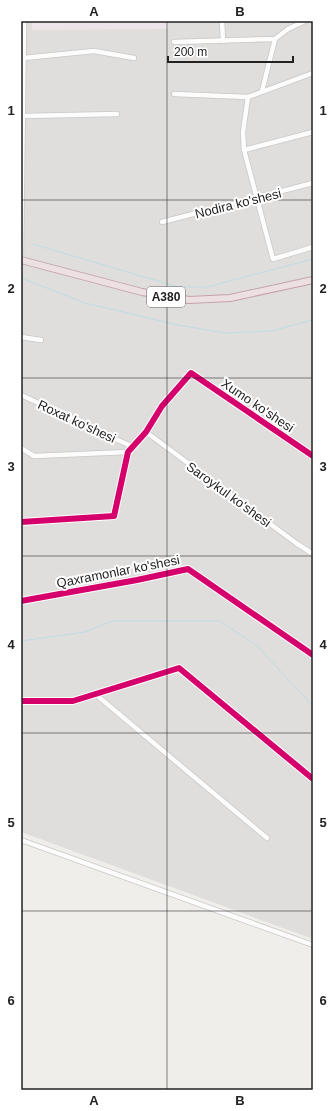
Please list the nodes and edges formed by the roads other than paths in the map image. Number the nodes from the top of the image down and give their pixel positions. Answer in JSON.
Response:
{"nodes":[{"id":1,"x":24,"y":21,"type":"edge"},
{"id":2,"x":222,"y":21,"type":"edge"},
{"id":3,"x":305,"y":21,"type":"edge"},
{"id":4,"x":275,"y":39,"type":"junction"},
{"id":5,"x":223,"y":41,"type":"junction"},
{"id":6,"x":174,"y":42,"type":"dead end"},
{"id":7,"x":23,"y":58,"type":"junction"},
{"id":8,"x":134,"y":58,"type":"dead end"},
{"id":9,"x":313,"y":73,"type":"edge"},
{"id":10,"x":262,"y":91,"type":"junction"},
{"id":11,"x":174,"y":94,"type":"dead end"},
{"id":12,"x":248,"y":97,"type":"junction"},
{"id":13,"x":117,"y":114,"type":"dead end"},
{"id":14,"x":23,"y":116,"type":"junction"},
{"id":15,"x":313,"y":132,"type":"edge"},
{"id":16,"x":244,"y":150,"type":"junction"},
{"id":17,"x":313,"y":184,"type":"edge"},
{"id":18,"x":256,"y":198,"type":"junction"},
{"id":19,"x":162,"y":222,"type":"dead end"},
{"id":20,"x":313,"y":247,"type":"edge"},
{"id":21,"x":21,"y":260,"type":"edge"},
{"id":22,"x":313,"y":280,"type":"edge"},
{"id":23,"x":21,"y":337,"type":"edge"},
{"id":24,"x":41,"y":340,"type":"dead end"},
{"id":25,"x":21,"y":395,"type":"edge"},
{"id":26,"x":146,"y":432,"type":"junction"},
{"id":27,"x":132,"y":447,"type":"junction"},
{"id":28,"x":21,"y":448,"type":"edge"},
{"id":29,"x":128,"y":452,"type":"junction"},
{"id":30,"x":313,"y":456,"type":"edge"},
{"id":31,"x":21,"y":522,"type":"edge"},
{"id":32,"x":313,"y":554,"type":"edge"},
{"id":33,"x":21,"y":601,"type":"edge"},
{"id":34,"x":313,"y":656,"type":"edge"},
{"id":35,"x":94,"y":694,"type":"junction"},
{"id":36,"x":21,"y":701,"type":"edge"},
{"id":37,"x":313,"y":779,"type":"edge"},
{"id":38,"x":267,"y":838,"type":"dead end"},
{"id":39,"x":21,"y":840,"type":"edge"},
{"id":40,"x":313,"y":945,"type":"edge"}],
"edges":[{"from":1,"to":7,"type":"street"},
{"from":2,"to":5,"type":"street"},
{"from":3,"to":4,"type":"street"},
{"from":4,"to":5,"type":"street"},
{"from":4,"to":10,"type":"street"},
{"from":5,"to":6,"type":"street"},
{"from":7,"to":8,"type":"street"},
{"from":7,"to":14,"type":"street"},
{"from":9,"to":10,"type":"street"},
{"from":10,"to":12,"type":"street"},
{"from":11,"to":12,"type":"street"},
{"from":12,"to":16,"type":"street"},
{"from":13,"to":14,"type":"street"},
{"from":14,"to":21,"type":"street"},
{"from":15,"to":16,"type":"street"},
{"from":16,"to":18,"type":"street"},
{"from":17,"to":18,"type":"street","name":"Nodira ko'shesi"},
{"from":18,"to":19,"type":"street","name":"Nodira ko'shesi"},
{"from":18,"to":20,"type":"street"},
{"from":21,"to":22,"type":"highway","number":"A380"},
{"from":23,"to":24,"type":"street"},
{"from":25,"to":27,"type":"street","name":"Roxat ko'shesi"},
{"from":26,"to":27,"type":"street"},
{"from":26,"to":30,"type":"street","name":"Xumo ko'shesi"},
{"from":26,"to":32,"type":"street","name":"Saroykul ko'shesi"},
{"from":27,"to":29,"type":"street"},
{"from":28,"to":29,"type":"street"},
{"from":29,"to":31,"type":"street"},
{"from":33,"to":34,"type":"street","name":"Qaxramonlar ko'shesi"},
{"from":35,"to":36,"type":"street"},
{"from":35,"to":37,"type":"street"},
{"from":35,"to":38,"type":"street"},
{"from":39,"to":40,"type":"street"}]}
